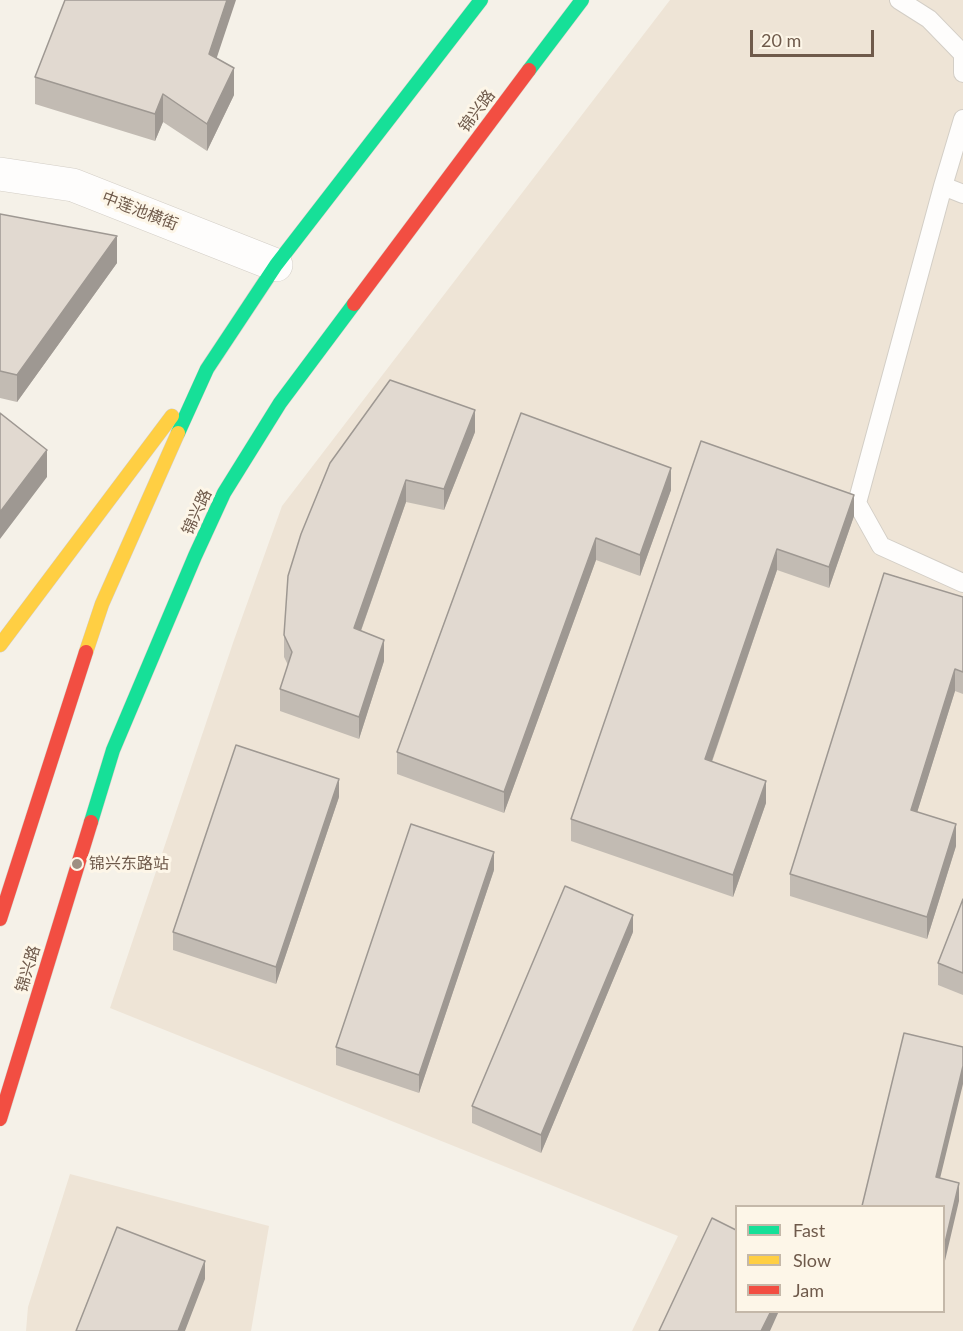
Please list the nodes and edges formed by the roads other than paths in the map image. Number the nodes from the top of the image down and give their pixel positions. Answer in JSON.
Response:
{"nodes":[{"id":1,"x":481,"y":0,"type":"edge"},
{"id":2,"x":582,"y":0,"type":"edge"},
{"id":3,"x":899,"y":0,"type":"edge"},
{"id":4,"x":963,"y":73,"type":"edge"},
{"id":5,"x":963,"y":119,"type":"edge"},
{"id":6,"x":0,"y":174,"type":"edge"},
{"id":7,"x":942,"y":186,"type":"junction"},
{"id":8,"x":963,"y":194,"type":"edge"},
{"id":9,"x":276,"y":265,"type":"junction"},
{"id":10,"x":207,"y":369,"type":"junction"},
{"id":11,"x":963,"y":583,"type":"edge"},
{"id":12,"x":0,"y":645,"type":"edge"},
{"id":13,"x":0,"y":919,"type":"edge"},
{"id":14,"x":0,"y":1119,"type":"edge"}],
"edges":[{"from":1,"to":9,"type":"main road"},
{"from":2,"to":14,"type":"main road","name":"锦兴路"},
{"from":3,"to":4,"type":"lane"},
{"from":5,"to":7,"type":"lane"},
{"from":6,"to":9,"type":"street","name":"中莲池横街"},
{"from":7,"to":8,"type":"lane"},
{"from":7,"to":11,"type":"lane"},
{"from":9,"to":10,"type":"main road"},
{"from":10,"to":12,"type":"main road"},
{"from":10,"to":13,"type":"main road"}]}
